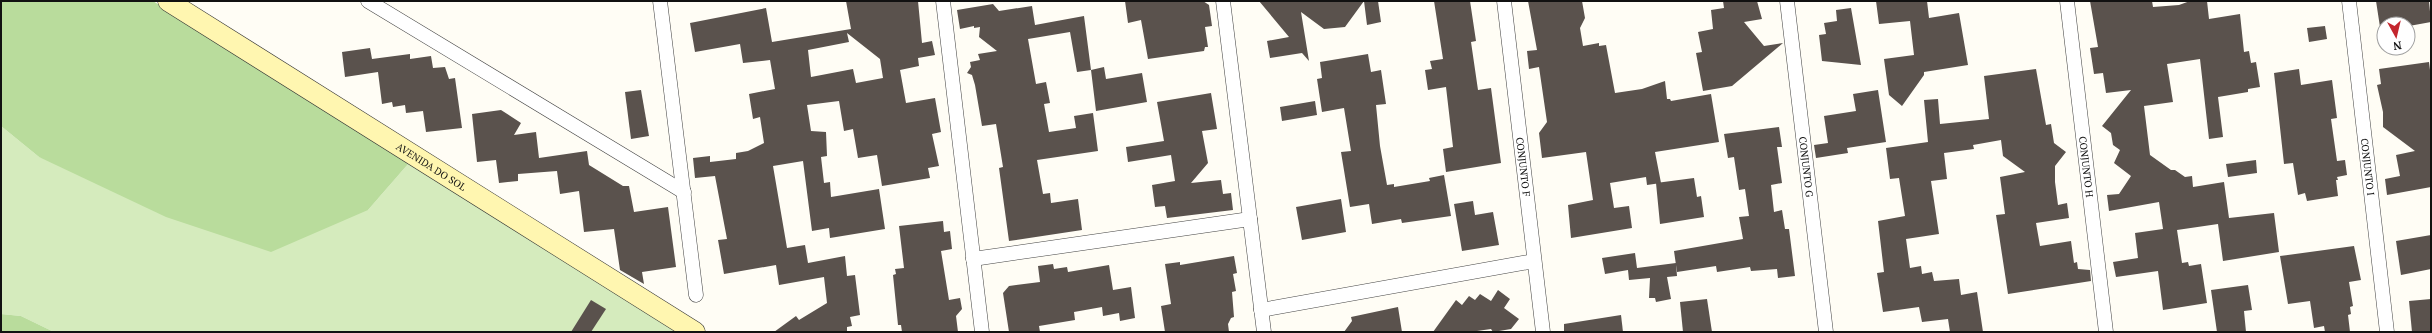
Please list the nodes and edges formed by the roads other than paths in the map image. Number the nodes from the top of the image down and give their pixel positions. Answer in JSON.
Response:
{"nodes":[{"id":1,"x":168,"y":1,"type":"edge"},
{"id":2,"x":368,"y":1,"type":"edge"},
{"id":3,"x":660,"y":1,"type":"edge"},
{"id":4,"x":943,"y":1,"type":"edge"},
{"id":5,"x":1223,"y":1,"type":"edge"},
{"id":6,"x":1504,"y":1,"type":"edge"},
{"id":7,"x":1787,"y":1,"type":"edge"},
{"id":8,"x":2067,"y":1,"type":"edge"},
{"id":9,"x":2349,"y":1,"type":"edge"},
{"id":10,"x":684,"y":192,"type":"junction"},
{"id":11,"x":1250,"y":219,"type":"junction"},
{"id":12,"x":973,"y":259,"type":"junction"},
{"id":13,"x":1534,"y":261,"type":"junction"},
{"id":14,"x":696,"y":295,"type":"dead end"},
{"id":15,"x":1261,"y":310,"type":"junction"},
{"id":16,"x":695,"y":332,"type":"edge"},
{"id":17,"x":982,"y":332,"type":"edge"},
{"id":18,"x":1264,"y":332,"type":"edge"},
{"id":19,"x":1543,"y":332,"type":"edge"},
{"id":20,"x":1826,"y":332,"type":"edge"},
{"id":21,"x":2106,"y":332,"type":"edge"},
{"id":22,"x":2387,"y":332,"type":"edge"}],
"edges":[{"from":1,"to":16,"type":"street","name":"AVENIDA DO SOL"},
{"from":2,"to":10,"type":"street"},
{"from":3,"to":10,"type":"street"},
{"from":4,"to":12,"type":"street"},
{"from":5,"to":11,"type":"street"},
{"from":6,"to":13,"type":"street","name":"CONJUNTO F"},
{"from":7,"to":20,"type":"street","name":"CONJUNTO G"},
{"from":8,"to":21,"type":"street","name":"CONJUNTO H"},
{"from":9,"to":22,"type":"street","name":"CONJUNTO I"},
{"from":10,"to":14,"type":"street"},
{"from":11,"to":12,"type":"street"},
{"from":11,"to":15,"type":"street"},
{"from":12,"to":17,"type":"street"},
{"from":13,"to":15,"type":"street"},
{"from":13,"to":19,"type":"street","name":"CONJUNTO F"},
{"from":15,"to":18,"type":"street"}]}
